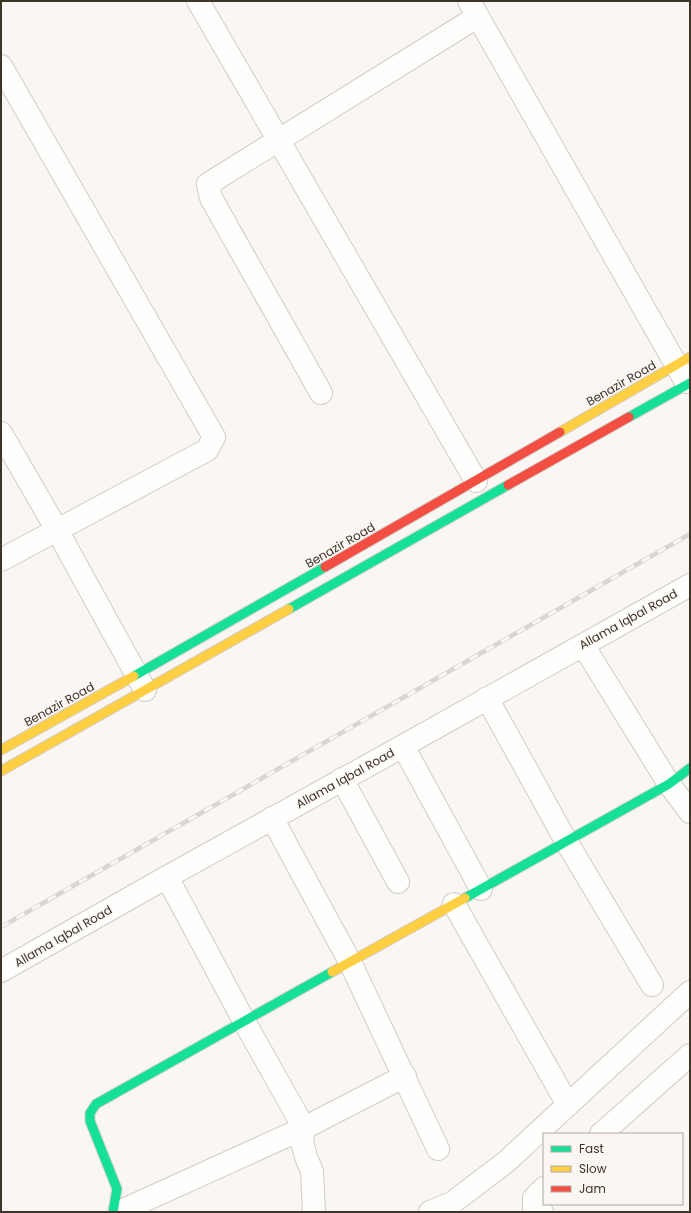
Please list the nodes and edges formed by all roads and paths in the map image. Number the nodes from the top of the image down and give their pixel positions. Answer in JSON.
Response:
{"nodes":[{"id":1,"x":198,"y":1,"type":"edge"},
{"id":2,"x":473,"y":9,"type":"edge"},
{"id":3,"x":1,"y":66,"type":"edge"},
{"id":4,"x":278,"y":140,"type":"junction"},
{"id":5,"x":684,"y":361,"type":"edge"},
{"id":6,"x":689,"y":384,"type":"edge"},
{"id":7,"x":321,"y":393,"type":"dead end"},
{"id":8,"x":1,"y":433,"type":"edge"},
{"id":9,"x":476,"y":481,"type":"junction"},
{"id":10,"x":57,"y":530,"type":"junction"},
{"id":11,"x":1,"y":560,"type":"edge"},
{"id":12,"x":689,"y":586,"type":"edge"},
{"id":13,"x":583,"y":644,"type":"junction"},
{"id":14,"x":141,"y":682,"type":"junction"},
{"id":15,"x":487,"y":698,"type":"junction"},
{"id":16,"x":403,"y":746,"type":"junction"},
{"id":17,"x":1,"y":750,"type":"edge"},
{"id":18,"x":690,"y":768,"type":"edge"},
{"id":19,"x":1,"y":771,"type":"edge"},
{"id":20,"x":342,"y":779,"type":"junction"},
{"id":21,"x":669,"y":784,"type":"junction"},
{"id":22,"x":690,"y":812,"type":"edge"},
{"id":23,"x":272,"y":818,"type":"junction"},
{"id":24,"x":566,"y":841,"type":"junction"},
{"id":25,"x":167,"y":877,"type":"junction"},
{"id":26,"x":398,"y":882,"type":"dead end"},
{"id":27,"x":481,"y":889,"type":"junction"},
{"id":28,"x":454,"y":904,"type":"junction"},
{"id":29,"x":350,"y":962,"type":"junction"},
{"id":30,"x":1,"y":971,"type":"edge"},
{"id":31,"x":652,"y":985,"type":"dead end"},
{"id":32,"x":690,"y":992,"type":"edge"},
{"id":33,"x":244,"y":1021,"type":"junction"},
{"id":34,"x":690,"y":1055,"type":"edge"},
{"id":35,"x":405,"y":1076,"type":"junction"},
{"id":36,"x":568,"y":1105,"type":"junction"},
{"id":37,"x":304,"y":1128,"type":"junction"},
{"id":38,"x":602,"y":1133,"type":"edge"},
{"id":39,"x":438,"y":1149,"type":"dead end"},
{"id":40,"x":543,"y":1189,"type":"edge"},
{"id":41,"x":113,"y":1212,"type":"edge"},
{"id":42,"x":119,"y":1212,"type":"edge"},
{"id":43,"x":314,"y":1212,"type":"edge"},
{"id":44,"x":430,"y":1212,"type":"edge"},
{"id":45,"x":542,"y":1212,"type":"edge"}],
"edges":[{"from":1,"to":4,"type":"street"},
{"from":2,"to":4,"type":"street"},
{"from":2,"to":5,"type":"street"},
{"from":3,"to":10,"type":"street"},
{"from":4,"to":7,"type":"street"},
{"from":4,"to":9,"type":"street"},
{"from":5,"to":6,"type":"street"},
{"from":5,"to":9,"type":"main road","name":"Benazir Road"},
{"from":6,"to":14,"type":"main road"},
{"from":8,"to":10,"type":"street"},
{"from":9,"to":14,"type":"main road","name":"Benazir Road"},
{"from":10,"to":11,"type":"street"},
{"from":10,"to":14,"type":"street"},
{"from":12,"to":13,"type":"street","name":"Allama Iqbal Road"},
{"from":13,"to":15,"type":"street","name":"Allama Iqbal Road"},
{"from":13,"to":21,"type":"street"},
{"from":14,"to":17,"type":"main road","name":"Benazir Road"},
{"from":14,"to":19,"type":"main road"},
{"from":15,"to":16,"type":"street","name":"Allama Iqbal Road"},
{"from":15,"to":24,"type":"street"},
{"from":16,"to":20,"type":"street","name":"Allama Iqbal Road"},
{"from":16,"to":27,"type":"street"},
{"from":18,"to":21,"type":"main road"},
{"from":20,"to":23,"type":"street","name":"Allama Iqbal Road"},
{"from":20,"to":26,"type":"street"},
{"from":21,"to":22,"type":"street"},
{"from":21,"to":24,"type":"main road"},
{"from":23,"to":25,"type":"street","name":"Allama Iqbal Road"},
{"from":23,"to":29,"type":"street"},
{"from":24,"to":27,"type":"main road"},
{"from":24,"to":31,"type":"street"},
{"from":25,"to":30,"type":"street","name":"Allama Iqbal Road"},
{"from":25,"to":33,"type":"street"},
{"from":27,"to":28,"type":"main road"},
{"from":28,"to":29,"type":"main road"},
{"from":28,"to":36,"type":"street"},
{"from":29,"to":33,"type":"main road"},
{"from":29,"to":35,"type":"street"},
{"from":32,"to":36,"type":"street"},
{"from":33,"to":37,"type":"street"},
{"from":33,"to":41,"type":"main road"},
{"from":34,"to":38,"type":"street"},
{"from":35,"to":37,"type":"street"},
{"from":35,"to":39,"type":"street"},
{"from":36,"to":44,"type":"street"},
{"from":37,"to":42,"type":"street"},
{"from":37,"to":43,"type":"street"},
{"from":40,"to":45,"type":"street"}]}
